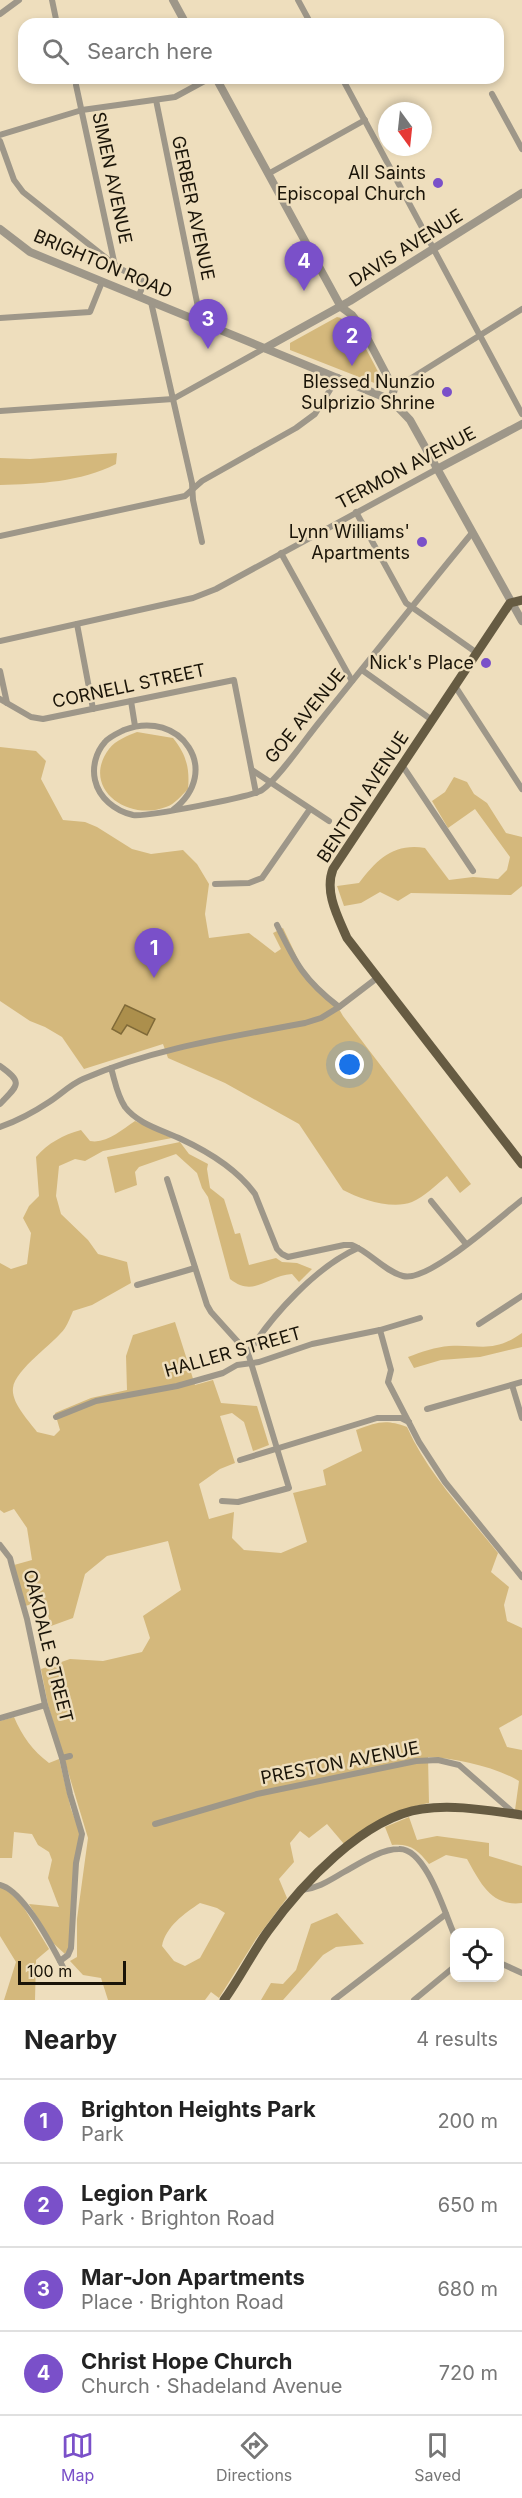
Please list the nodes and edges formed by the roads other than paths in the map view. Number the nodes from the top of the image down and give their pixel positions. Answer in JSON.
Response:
{"nodes":[{"id":1,"x":19,"y":0,"type":"edge"},
{"id":2,"x":52,"y":0,"type":"edge"},
{"id":3,"x":173,"y":0,"type":"edge"},
{"id":4,"x":298,"y":0,"type":"edge"},
{"id":5,"x":0,"y":14,"type":"edge"},
{"id":6,"x":56,"y":18,"type":"edge"},
{"id":7,"x":183,"y":18,"type":"edge"},
{"id":8,"x":308,"y":18,"type":"edge"},
{"id":9,"x":199,"y":84,"type":"edge"},
{"id":10,"x":219,"y":84,"type":"edge"},
{"id":11,"x":345,"y":84,"type":"edge"},
{"id":12,"x":76,"y":85,"type":"dead end"},
{"id":13,"x":492,"y":94,"type":"dead end"},
{"id":14,"x":156,"y":100,"type":"junction"},
{"id":15,"x":82,"y":110,"type":"junction"},
{"id":16,"x":365,"y":120,"type":"junction"},
{"id":17,"x":0,"y":135,"type":"edge"},
{"id":18,"x":0,"y":141,"type":"edge"},
{"id":19,"x":522,"y":149,"type":"edge"},
{"id":20,"x":268,"y":174,"type":"junction"},
{"id":21,"x":522,"y":193,"type":"edge"},
{"id":22,"x":0,"y":229,"type":"edge"},
{"id":23,"x":434,"y":249,"type":"junction"},
{"id":24,"x":115,"y":266,"type":"junction"},
{"id":25,"x":102,"y":282,"type":"junction"},
{"id":26,"x":138,"y":297,"type":"junction"},
{"id":27,"x":151,"y":302,"type":"junction"},
{"id":28,"x":341,"y":306,"type":"junction"},
{"id":29,"x":522,"y":309,"type":"edge"},
{"id":30,"x":0,"y":318,"type":"edge"},
{"id":31,"x":201,"y":322,"type":"junction"},
{"id":32,"x":480,"y":335,"type":"junction"},
{"id":33,"x":265,"y":348,"type":"junction"},
{"id":34,"x":338,"y":377,"type":"junction"},
{"id":35,"x":394,"y":389,"type":"junction"},
{"id":36,"x":173,"y":399,"type":"junction"},
{"id":37,"x":392,"y":400,"type":"junction"},
{"id":38,"x":0,"y":411,"type":"edge"},
{"id":39,"x":522,"y":414,"type":"edge"},
{"id":40,"x":522,"y":424,"type":"edge"},
{"id":41,"x":437,"y":469,"type":"junction"},
{"id":42,"x":192,"y":490,"type":"junction"},
{"id":43,"x":356,"y":512,"type":"junction"},
{"id":44,"x":472,"y":533,"type":"junction"},
{"id":45,"x":0,"y":536,"type":"edge"},
{"id":46,"x":202,"y":542,"type":"dead end"},
{"id":47,"x":281,"y":553,"type":"junction"},
{"id":48,"x":522,"y":600,"type":"edge"},
{"id":49,"x":510,"y":603,"type":"junction"},
{"id":50,"x":411,"y":609,"type":"junction"},
{"id":51,"x":522,"y":621,"type":"edge"},
{"id":52,"x":76,"y":624,"type":"junction"},
{"id":53,"x":0,"y":641,"type":"edge"},
{"id":54,"x":477,"y":653,"type":"junction"},
{"id":55,"x":362,"y":670,"type":"junction"},
{"id":56,"x":0,"y":671,"type":"edge"},
{"id":57,"x":352,"y":681,"type":"junction"},
{"id":58,"x":455,"y":686,"type":"junction"},
{"id":59,"x":0,"y":699,"type":"edge"},
{"id":60,"x":131,"y":701,"type":"junction"},
{"id":61,"x":7,"y":703,"type":"junction"},
{"id":62,"x":93,"y":709,"type":"junction"},
{"id":63,"x":432,"y":720,"type":"junction"},
{"id":64,"x":135,"y":726,"type":"junction"},
{"id":65,"x":402,"y":765,"type":"junction"},
{"id":66,"x":252,"y":770,"type":"junction"},
{"id":67,"x":270,"y":782,"type":"junction"},
{"id":68,"x":522,"y":789,"type":"edge"},
{"id":69,"x":256,"y":793,"type":"junction"},
{"id":70,"x":309,"y":809,"type":"junction"},
{"id":71,"x":173,"y":810,"type":"junction"},
{"id":72,"x":328,"y":822,"type":"dead end"},
{"id":73,"x":473,"y":871,"type":"dead end"},
{"id":74,"x":215,"y":884,"type":"dead end"},
{"id":75,"x":277,"y":925,"type":"dead end"},
{"id":76,"x":377,"y":978,"type":"junction"},
{"id":77,"x":339,"y":1008,"type":"junction"},
{"id":78,"x":0,"y":1066,"type":"edge"},
{"id":79,"x":111,"y":1068,"type":"junction"},
{"id":80,"x":0,"y":1104,"type":"edge"},
{"id":81,"x":0,"y":1126,"type":"edge"},
{"id":82,"x":522,"y":1164,"type":"edge"},
{"id":83,"x":167,"y":1179,"type":"dead end"},
{"id":84,"x":522,"y":1200,"type":"edge"},
{"id":85,"x":431,"y":1201,"type":"dead end"},
{"id":86,"x":466,"y":1244,"type":"junction"},
{"id":87,"x":358,"y":1248,"type":"junction"},
{"id":88,"x":195,"y":1268,"type":"junction"},
{"id":89,"x":137,"y":1285,"type":"dead end"},
{"id":90,"x":522,"y":1296,"type":"edge"},
{"id":91,"x":420,"y":1318,"type":"dead end"},
{"id":92,"x":479,"y":1324,"type":"dead end"},
{"id":93,"x":380,"y":1330,"type":"junction"},
{"id":94,"x":248,"y":1353,"type":"junction"},
{"id":95,"x":250,"y":1362,"type":"junction"},
{"id":96,"x":522,"y":1382,"type":"edge"},
{"id":97,"x":512,"y":1385,"type":"junction"},
{"id":98,"x":427,"y":1409,"type":"dead end"},
{"id":99,"x":56,"y":1418,"type":"dead end"},
{"id":100,"x":522,"y":1418,"type":"edge"},
{"id":101,"x":410,"y":1423,"type":"junction"},
{"id":102,"x":277,"y":1449,"type":"junction"},
{"id":103,"x":240,"y":1460,"type":"dead end"},
{"id":104,"x":222,"y":1501,"type":"dead end"},
{"id":105,"x":0,"y":1545,"type":"edge"},
{"id":106,"x":522,"y":1577,"type":"edge"},
{"id":107,"x":45,"y":1706,"type":"junction"},
{"id":108,"x":0,"y":1718,"type":"edge"},
{"id":109,"x":70,"y":1756,"type":"dead end"},
{"id":110,"x":62,"y":1758,"type":"junction"},
{"id":111,"x":518,"y":1815,"type":"edge"},
{"id":112,"x":155,"y":1824,"type":"dead end"},
{"id":113,"x":0,"y":1885,"type":"edge"},
{"id":114,"x":302,"y":1890,"type":"junction"},
{"id":115,"x":446,"y":1914,"type":"junction"},
{"id":116,"x":452,"y":1928,"type":"edge"},
{"id":117,"x":60,"y":1961,"type":"junction"},
{"id":118,"x":504,"y":1965,"type":"edge"},
{"id":119,"x":450,"y":1970,"type":"edge"},
{"id":120,"x":66,"y":1973,"type":"dead end"},
{"id":121,"x":522,"y":1973,"type":"edge"},
{"id":122,"x":224,"y":2000,"type":"edge"},
{"id":123,"x":334,"y":2000,"type":"edge"},
{"id":124,"x":414,"y":2000,"type":"edge"}],
"edges":[{"from":1,"to":5,"type":"street"},
{"from":2,"to":6,"type":"street"},
{"from":3,"to":7,"type":"street"},
{"from":4,"to":8,"type":"street"},
{"from":9,"to":14,"type":"street"},
{"from":10,"to":20,"type":"street"},
{"from":11,"to":16,"type":"street"},
{"from":12,"to":15,"type":"street","name":"SIMEN AVENUE"},
{"from":13,"to":19,"type":"street"},
{"from":14,"to":15,"type":"street"},
{"from":14,"to":31,"type":"street","name":"GERBER AVENUE"},
{"from":15,"to":17,"type":"street"},
{"from":15,"to":24,"type":"street","name":"SIMEN AVENUE"},
{"from":16,"to":20,"type":"street"},
{"from":16,"to":23,"type":"street"},
{"from":18,"to":24,"type":"street"},
{"from":20,"to":28,"type":"street"},
{"from":21,"to":23,"type":"street","name":"DAVIS AVENUE"},
{"from":22,"to":25,"type":"street","name":"BRIGHTON ROAD"},
{"from":23,"to":28,"type":"street","name":"DAVIS AVENUE"},
{"from":23,"to":32,"type":"street"},
{"from":24,"to":26,"type":"street","name":"SIMEN AVENUE"},
{"from":25,"to":26,"type":"street","name":"BRIGHTON ROAD"},
{"from":25,"to":30,"type":"street"},
{"from":26,"to":27,"type":"street","name":"BRIGHTON ROAD"},
{"from":27,"to":31,"type":"street","name":"BRIGHTON ROAD"},
{"from":27,"to":36,"type":"street"},
{"from":28,"to":33,"type":"street","name":"DAVIS AVENUE"},
{"from":28,"to":35,"type":"street"},
{"from":29,"to":32,"type":"street"},
{"from":31,"to":33,"type":"street","name":"BRIGHTON ROAD"},
{"from":32,"to":35,"type":"street"},
{"from":32,"to":39,"type":"street"},
{"from":33,"to":34,"type":"street","name":"BRIGHTON ROAD"},
{"from":33,"to":36,"type":"street","name":"DAVIS AVENUE"},
{"from":34,"to":37,"type":"street","name":"BRIGHTON ROAD"},
{"from":34,"to":42,"type":"street"},
{"from":35,"to":37,"type":"street"},
{"from":36,"to":38,"type":"street","name":"DAVIS AVENUE"},
{"from":36,"to":42,"type":"street"},
{"from":37,"to":41,"type":"street","name":"BRIGHTON ROAD"},
{"from":40,"to":41,"type":"street","name":"TERMON AVENUE"},
{"from":41,"to":43,"type":"street","name":"TERMON AVENUE"},
{"from":41,"to":44,"type":"street","name":"BRIGHTON ROAD"},
{"from":42,"to":45,"type":"street"},
{"from":42,"to":46,"type":"street"},
{"from":43,"to":47,"type":"street","name":"TERMON AVENUE"},
{"from":43,"to":50,"type":"street"},
{"from":44,"to":49,"type":"street","name":"BRIGHTON ROAD"},
{"from":44,"to":50,"type":"street","name":"GOE AVENUE"},
{"from":47,"to":52,"type":"street","name":"TERMON AVENUE"},
{"from":47,"to":57,"type":"street"},
{"from":48,"to":49,"type":"main road"},
{"from":49,"to":51,"type":"street","name":"BRIGHTON ROAD"},
{"from":49,"to":54,"type":"main road","name":"BENTON AVENUE"},
{"from":50,"to":54,"type":"street"},
{"from":50,"to":55,"type":"street","name":"GOE AVENUE"},
{"from":52,"to":53,"type":"street","name":"TERMON AVENUE"},
{"from":52,"to":62,"type":"street"},
{"from":54,"to":58,"type":"main road","name":"BENTON AVENUE"},
{"from":55,"to":57,"type":"street","name":"GOE AVENUE"},
{"from":55,"to":63,"type":"street"},
{"from":56,"to":61,"type":"street"},
{"from":57,"to":67,"type":"street","name":"GOE AVENUE"},
{"from":58,"to":63,"type":"main road","name":"BENTON AVENUE"},
{"from":58,"to":68,"type":"street"},
{"from":59,"to":61,"type":"street","name":"CORNELL STREET"},
{"from":60,"to":62,"type":"street","name":"CORNELL STREET"},
{"from":60,"to":64,"type":"street"},
{"from":60,"to":66,"type":"street","name":"CORNELL STREET"},
{"from":61,"to":62,"type":"street","name":"CORNELL STREET"},
{"from":63,"to":65,"type":"main road","name":"BENTON AVENUE"},
{"from":64,"to":71,"type":"street"},
{"from":64,"to":71,"type":"street"},
{"from":65,"to":73,"type":"street"},
{"from":65,"to":76,"type":"main road","name":"BENTON AVENUE"},
{"from":66,"to":67,"type":"street"},
{"from":66,"to":69,"type":"street"},
{"from":67,"to":69,"type":"street","name":"GOE AVENUE"},
{"from":67,"to":70,"type":"street"},
{"from":69,"to":71,"type":"street","name":"GOE AVENUE"},
{"from":70,"to":72,"type":"street"},
{"from":70,"to":74,"type":"street"},
{"from":75,"to":77,"type":"street"},
{"from":76,"to":77,"type":"street"},
{"from":76,"to":82,"type":"main road","name":"BENTON AVENUE"},
{"from":77,"to":79,"type":"street"},
{"from":78,"to":80,"type":"street"},
{"from":79,"to":81,"type":"street"},
{"from":79,"to":87,"type":"street"},
{"from":83,"to":88,"type":"street"},
{"from":84,"to":86,"type":"street"},
{"from":85,"to":86,"type":"street"},
{"from":86,"to":87,"type":"street"},
{"from":87,"to":94,"type":"street"},
{"from":88,"to":89,"type":"street"},
{"from":88,"to":94,"type":"street"},
{"from":90,"to":92,"type":"street"},
{"from":91,"to":93,"type":"street","name":"HALLER STREET"},
{"from":93,"to":95,"type":"street","name":"HALLER STREET"},
{"from":93,"to":101,"type":"street"},
{"from":94,"to":95,"type":"street"},
{"from":95,"to":99,"type":"street","name":"HALLER STREET"},
{"from":95,"to":102,"type":"street"},
{"from":96,"to":97,"type":"street"},
{"from":97,"to":98,"type":"street"},
{"from":97,"to":100,"type":"street"},
{"from":101,"to":102,"type":"street"},
{"from":101,"to":106,"type":"street"},
{"from":102,"to":103,"type":"street"},
{"from":102,"to":104,"type":"street"},
{"from":105,"to":107,"type":"street","name":"OAKDALE STREET"},
{"from":107,"to":108,"type":"street"},
{"from":107,"to":110,"type":"street","name":"OAKDALE STREET"},
{"from":109,"to":110,"type":"street"},
{"from":110,"to":117,"type":"street","name":"OAKDALE STREET"},
{"from":111,"to":112,"type":"street","name":"PRESTON AVENUE"},
{"from":111,"to":114,"type":"main road"},
{"from":113,"to":117,"type":"street"},
{"from":114,"to":115,"type":"street"},
{"from":114,"to":122,"type":"main road"},
{"from":115,"to":116,"type":"street"},
{"from":115,"to":123,"type":"street"},
{"from":117,"to":120,"type":"street"},
{"from":118,"to":121,"type":"street"},
{"from":119,"to":124,"type":"street"}]}
